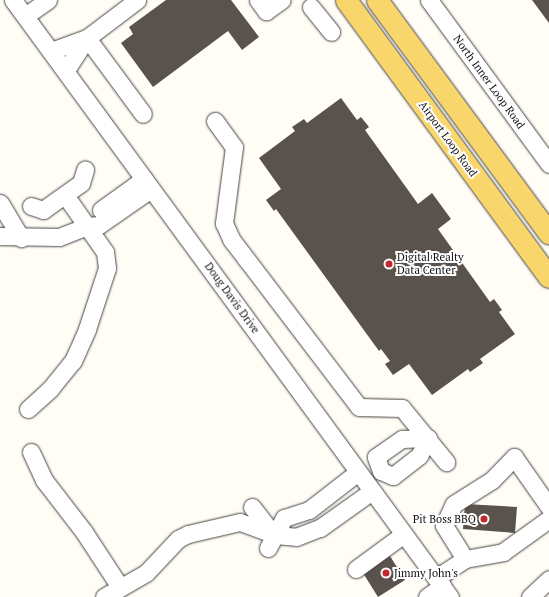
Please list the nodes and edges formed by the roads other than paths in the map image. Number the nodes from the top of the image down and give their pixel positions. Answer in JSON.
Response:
{"nodes":[{"id":1,"x":13,"y":0,"type":"edge"},
{"id":2,"x":48,"y":0,"type":"edge"},
{"id":3,"x":137,"y":0,"type":"edge"},
{"id":4,"x":258,"y":0,"type":"edge"},
{"id":5,"x":282,"y":0,"type":"edge"},
{"id":6,"x":346,"y":0,"type":"edge"},
{"id":7,"x":377,"y":0,"type":"edge"},
{"id":8,"x":428,"y":0,"type":"edge"},
{"id":9,"x":311,"y":7,"type":"dead end"},
{"id":10,"x":25,"y":16,"type":"junction"},
{"id":11,"x":331,"y":32,"type":"dead end"},
{"id":12,"x":87,"y":38,"type":"junction"},
{"id":13,"x":51,"y":51,"type":"junction"},
{"id":14,"x":66,"y":70,"type":"junction"},
{"id":15,"x":143,"y":114,"type":"dead end"},
{"id":16,"x":215,"y":120,"type":"dead end"},
{"id":17,"x":549,"y":164,"type":"edge"},
{"id":18,"x":85,"y":170,"type":"dead end"},
{"id":19,"x":148,"y":184,"type":"junction"},
{"id":20,"x":65,"y":195,"type":"junction"},
{"id":21,"x":0,"y":203,"type":"edge"},
{"id":22,"x":31,"y":206,"type":"dead end"},
{"id":23,"x":88,"y":226,"type":"junction"},
{"id":24,"x":549,"y":233,"type":"edge"},
{"id":25,"x":0,"y":236,"type":"edge"},
{"id":26,"x":21,"y":238,"type":"junction"},
{"id":27,"x":549,"y":277,"type":"edge"},
{"id":28,"x":28,"y":409,"type":"dead end"},
{"id":29,"x":428,"y":438,"type":"junction"},
{"id":30,"x":31,"y":452,"type":"dead end"},
{"id":31,"x":446,"y":462,"type":"dead end"},
{"id":32,"x":381,"y":471,"type":"junction"},
{"id":33,"x":365,"y":481,"type":"junction"},
{"id":34,"x":252,"y":507,"type":"dead end"},
{"id":35,"x":549,"y":507,"type":"edge"},
{"id":36,"x":549,"y":519,"type":"edge"},
{"id":37,"x":404,"y":534,"type":"junction"},
{"id":38,"x":271,"y":542,"type":"junction"},
{"id":39,"x":465,"y":560,"type":"junction"},
{"id":40,"x":356,"y":569,"type":"dead end"},
{"id":41,"x":549,"y":579,"type":"edge"},
{"id":42,"x":443,"y":587,"type":"edge"},
{"id":43,"x":110,"y":594,"type":"edge"},
{"id":44,"x":427,"y":597,"type":"edge"},
{"id":45,"x":530,"y":597,"type":"edge"}],
"edges":[{"from":1,"to":10,"type":"street","name":"Doug Davis Drive"},
{"from":2,"to":10,"type":"street"},
{"from":3,"to":12,"type":"street"},
{"from":4,"to":5,"type":"street"},
{"from":6,"to":27,"type":"main road","name":"Airport Loop Road"},
{"from":7,"to":24,"type":"main road"},
{"from":8,"to":17,"type":"street","name":"North Inner Loop Road"},
{"from":9,"to":11,"type":"street"},
{"from":10,"to":13,"type":"street","name":"Doug Davis Drive"},
{"from":12,"to":13,"type":"street"},
{"from":12,"to":14,"type":"street"},
{"from":12,"to":15,"type":"street"},
{"from":13,"to":14,"type":"street","name":"Doug Davis Drive"},
{"from":14,"to":19,"type":"street","name":"Doug Davis Drive"},
{"from":16,"to":29,"type":"street"},
{"from":18,"to":20,"type":"street"},
{"from":19,"to":23,"type":"street"},
{"from":19,"to":33,"type":"street","name":"Doug Davis Drive"},
{"from":20,"to":22,"type":"street"},
{"from":20,"to":23,"type":"street"},
{"from":21,"to":26,"type":"street"},
{"from":23,"to":26,"type":"street"},
{"from":23,"to":28,"type":"street"},
{"from":25,"to":26,"type":"street"},
{"from":29,"to":31,"type":"street"},
{"from":29,"to":32,"type":"street"},
{"from":29,"to":32,"type":"street"},
{"from":30,"to":43,"type":"street"},
{"from":32,"to":33,"type":"street"},
{"from":33,"to":37,"type":"street","name":"Doug Davis Drive"},
{"from":33,"to":38,"type":"street"},
{"from":33,"to":38,"type":"street"},
{"from":34,"to":38,"type":"street"},
{"from":35,"to":39,"type":"street"},
{"from":36,"to":39,"type":"street"},
{"from":37,"to":40,"type":"street"},
{"from":37,"to":42,"type":"street","name":"Doug Davis Drive"},
{"from":38,"to":43,"type":"street"},
{"from":39,"to":42,"type":"street"},
{"from":41,"to":45,"type":"street"},
{"from":42,"to":44,"type":"street"}]}
